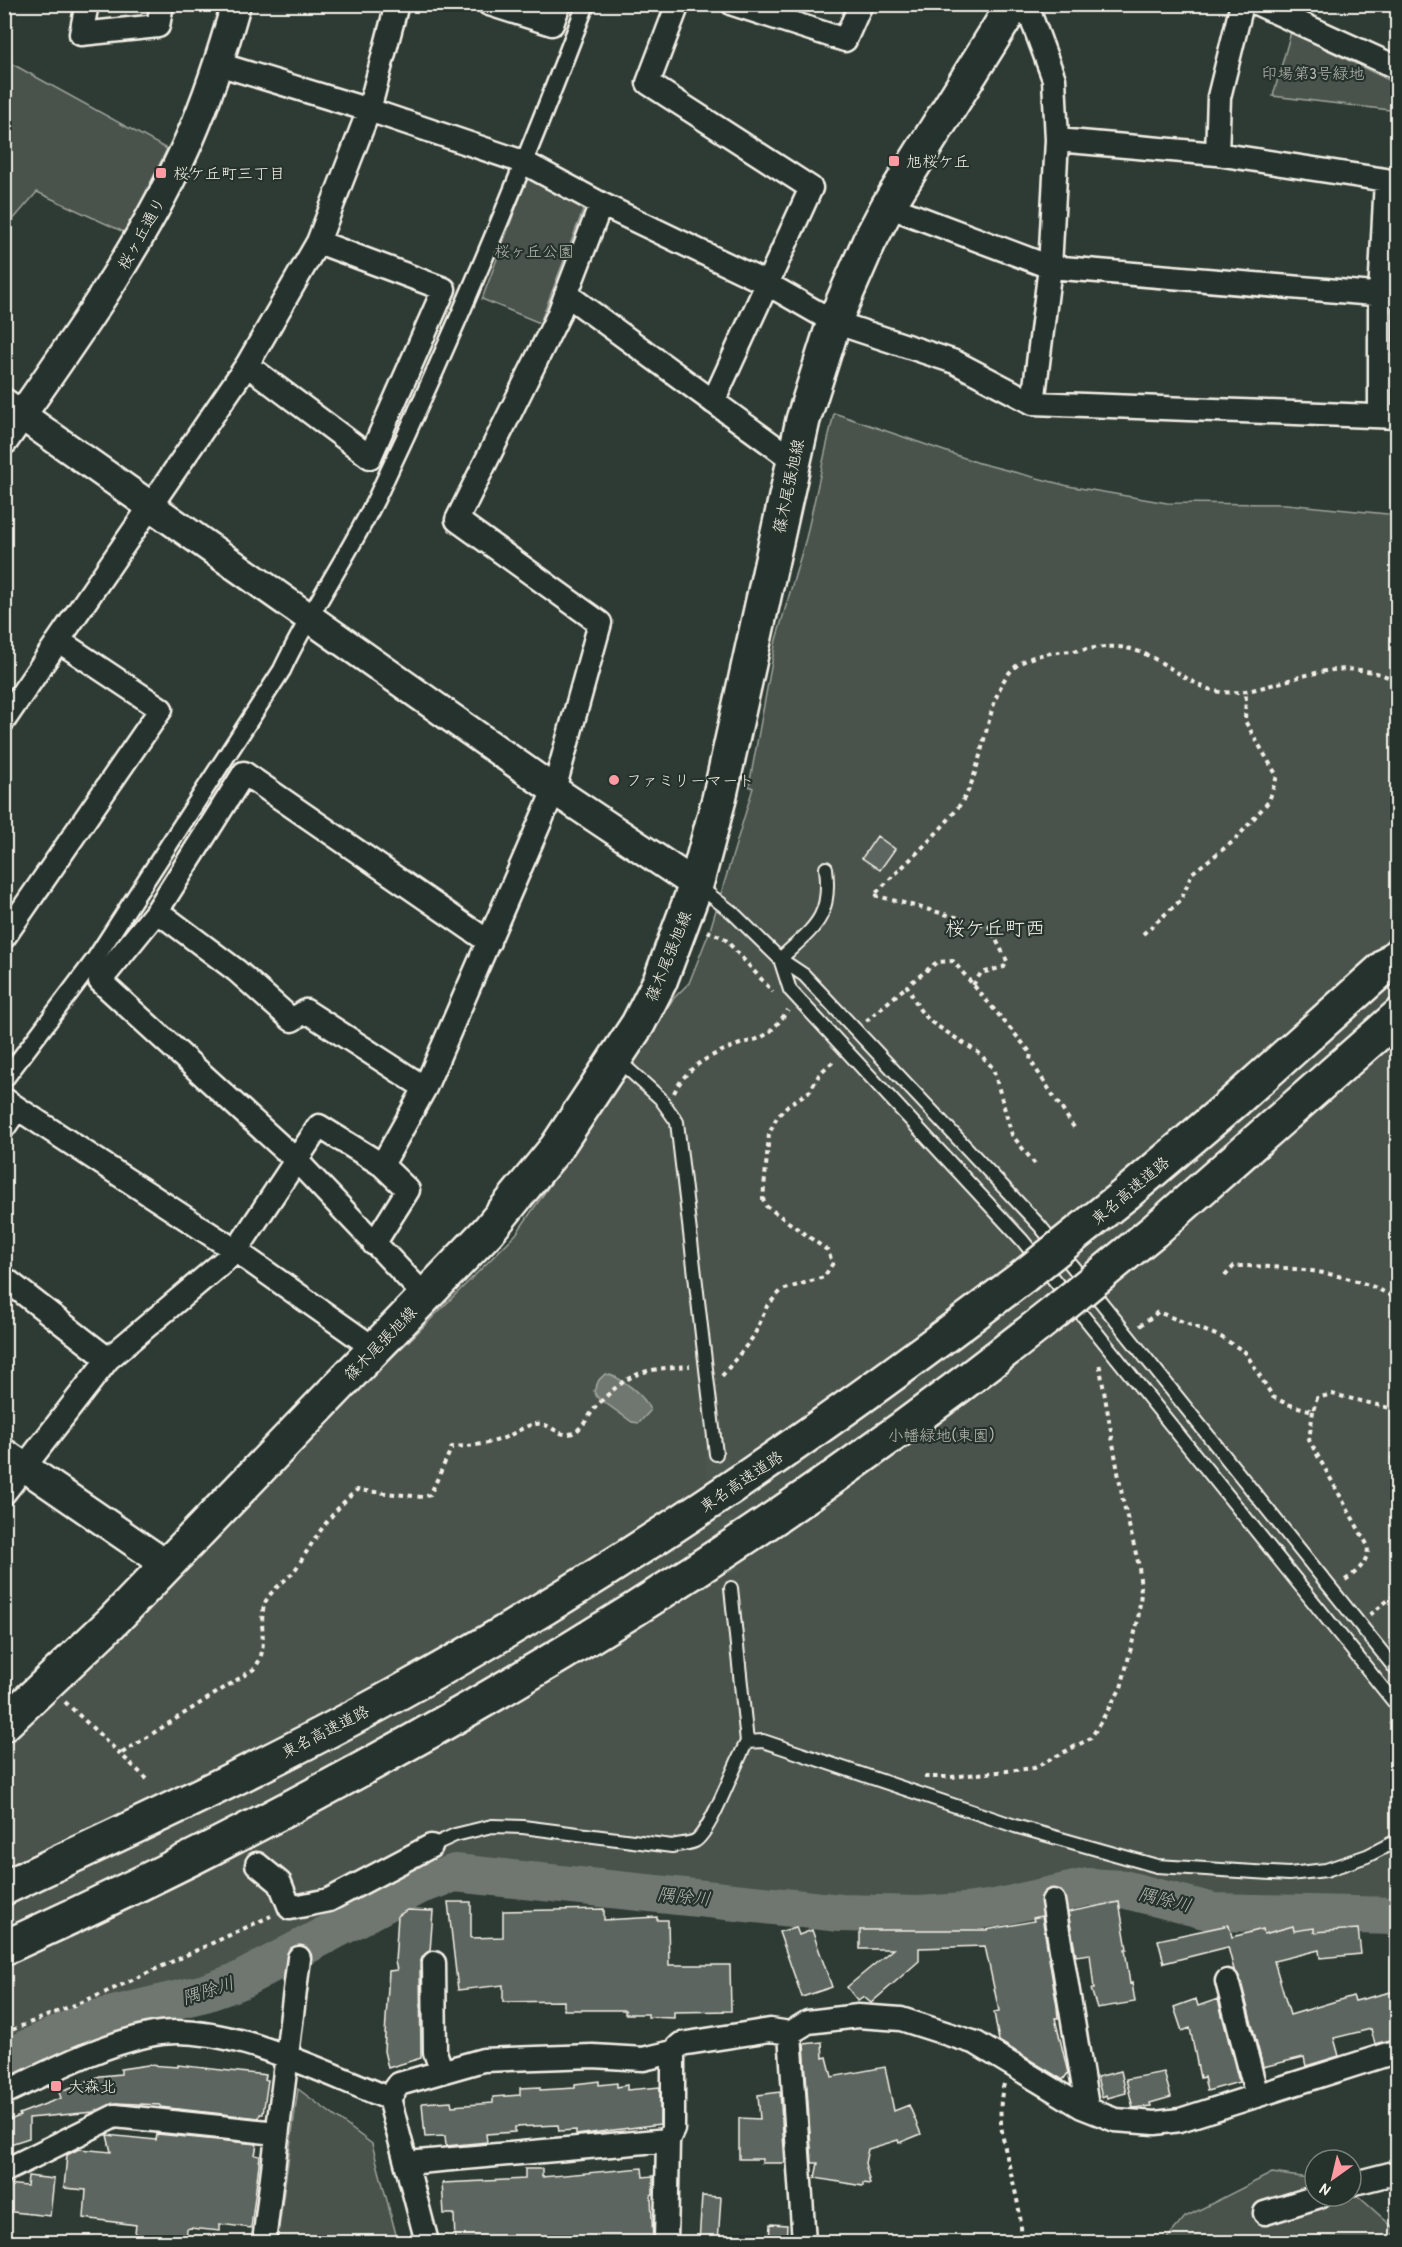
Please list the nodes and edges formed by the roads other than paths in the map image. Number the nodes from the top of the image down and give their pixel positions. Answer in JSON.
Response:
{"nodes":[{"id":1,"x":87,"y":4,"type":"edge"},
{"id":2,"x":162,"y":4,"type":"edge"},
{"id":3,"x":236,"y":4,"type":"edge"},
{"id":4,"x":397,"y":4,"type":"edge"},
{"id":5,"x":489,"y":4,"type":"edge"},
{"id":6,"x":560,"y":4,"type":"edge"},
{"id":7,"x":586,"y":4,"type":"edge"},
{"id":8,"x":678,"y":4,"type":"edge"},
{"id":9,"x":733,"y":4,"type":"edge"},
{"id":10,"x":861,"y":4,"type":"edge"},
{"id":11,"x":1242,"y":4,"type":"edge"},
{"id":12,"x":1258,"y":4,"type":"edge"},
{"id":13,"x":1010,"y":6,"type":"edge"},
{"id":14,"x":218,"y":64,"type":"junction"},
{"id":15,"x":1398,"y":68,"type":"edge"},
{"id":16,"x":369,"y":110,"type":"junction"},
{"id":17,"x":1057,"y":140,"type":"junction"},
{"id":18,"x":1217,"y":154,"type":"junction"},
{"id":19,"x":523,"y":162,"type":"junction"},
{"id":20,"x":600,"y":204,"type":"junction"},
{"id":21,"x":888,"y":207,"type":"junction"},
{"id":22,"x":318,"y":242,"type":"junction"},
{"id":23,"x":1050,"y":267,"type":"junction"},
{"id":24,"x":766,"y":283,"type":"junction"},
{"id":25,"x":566,"y":294,"type":"junction"},
{"id":26,"x":1389,"y":295,"type":"edge"},
{"id":27,"x":834,"y":322,"type":"junction"},
{"id":28,"x":247,"y":365,"type":"junction"},
{"id":29,"x":713,"y":402,"type":"junction"},
{"id":30,"x":1033,"y":402,"type":"junction"},
{"id":31,"x":13,"y":410,"type":"edge"},
{"id":32,"x":1389,"y":416,"type":"edge"},
{"id":33,"x":4,"y":440,"type":"edge"},
{"id":34,"x":793,"y":460,"type":"junction"},
{"id":35,"x":150,"y":507,"type":"junction"},
{"id":36,"x":309,"y":618,"type":"junction"},
{"id":37,"x":59,"y":641,"type":"junction"},
{"id":38,"x":4,"y":720,"type":"edge"},
{"id":39,"x":555,"y":790,"type":"junction"},
{"id":40,"x":826,"y":868,"type":"dead end"},
{"id":41,"x":696,"y":885,"type":"junction"},
{"id":42,"x":157,"y":911,"type":"junction"},
{"id":43,"x":4,"y":937,"type":"edge"},
{"id":44,"x":489,"y":942,"type":"junction"},
{"id":45,"x":1398,"y":955,"type":"edge"},
{"id":46,"x":780,"y":959,"type":"junction"},
{"id":47,"x":1398,"y":1016,"type":"edge"},
{"id":48,"x":617,"y":1059,"type":"junction"},
{"id":49,"x":4,"y":1080,"type":"edge"},
{"id":50,"x":425,"y":1088,"type":"junction"},
{"id":51,"x":9,"y":1112,"type":"edge"},
{"id":52,"x":296,"y":1160,"type":"junction"},
{"id":53,"x":382,"y":1165,"type":"junction"},
{"id":54,"x":374,"y":1244,"type":"junction"},
{"id":55,"x":236,"y":1251,"type":"junction"},
{"id":56,"x":4,"y":1278,"type":"edge"},
{"id":57,"x":425,"y":1296,"type":"junction"},
{"id":58,"x":375,"y":1349,"type":"junction"},
{"id":59,"x":108,"y":1359,"type":"junction"},
{"id":60,"x":716,"y":1454,"type":"tunnel mouth"},
{"id":61,"x":15,"y":1460,"type":"edge"},
{"id":62,"x":4,"y":1493,"type":"edge"},
{"id":63,"x":167,"y":1565,"type":"junction"},
{"id":64,"x":731,"y":1588,"type":"tunnel mouth"},
{"id":65,"x":1398,"y":1672,"type":"edge"},
{"id":66,"x":1398,"y":1707,"type":"edge"},
{"id":67,"x":4,"y":1725,"type":"edge"},
{"id":68,"x":747,"y":1742,"type":"junction"},
{"id":69,"x":1398,"y":1840,"type":"edge"},
{"id":70,"x":430,"y":1846,"type":"joint"},
{"id":71,"x":257,"y":1864,"type":"dead end"},
{"id":72,"x":4,"y":1888,"type":"edge"},
{"id":73,"x":1053,"y":1901,"type":"dead end"},
{"id":74,"x":4,"y":1948,"type":"edge"},
{"id":75,"x":299,"y":1958,"type":"dead end"},
{"id":76,"x":434,"y":1963,"type":"dead end"},
{"id":77,"x":1227,"y":1981,"type":"dead end"},
{"id":78,"x":790,"y":2033,"type":"junction"},
{"id":79,"x":1398,"y":2051,"type":"edge"},
{"id":80,"x":673,"y":2052,"type":"junction"},
{"id":81,"x":288,"y":2060,"type":"junction"},
{"id":82,"x":442,"y":2072,"type":"junction"},
{"id":83,"x":4,"y":2093,"type":"edge"},
{"id":84,"x":1257,"y":2096,"type":"junction"},
{"id":85,"x":388,"y":2098,"type":"junction"},
{"id":86,"x":1082,"y":2106,"type":"junction"},
{"id":87,"x":277,"y":2133,"type":"junction"},
{"id":88,"x":668,"y":2140,"type":"junction"},
{"id":89,"x":407,"y":2163,"type":"junction"},
{"id":90,"x":4,"y":2171,"type":"edge"},
{"id":91,"x":1398,"y":2172,"type":"edge"},
{"id":92,"x":1363,"y":2181,"type":"edge"},
{"id":93,"x":1303,"y":2201,"type":"edge"},
{"id":94,"x":1265,"y":2213,"type":"dead end"},
{"id":95,"x":264,"y":2242,"type":"edge"},
{"id":96,"x":427,"y":2242,"type":"edge"},
{"id":97,"x":666,"y":2242,"type":"edge"},
{"id":98,"x":804,"y":2242,"type":"edge"}],
"edges":[{"from":1,"to":2,"type":"street"},
{"from":3,"to":14,"type":"street","name":"桜ヶ丘通り"},
{"from":4,"to":16,"type":"street"},
{"from":5,"to":6,"type":"street"},
{"from":7,"to":19,"type":"street"},
{"from":8,"to":24,"type":"street"},
{"from":9,"to":10,"type":"street"},
{"from":11,"to":18,"type":"street"},
{"from":12,"to":15,"type":"street"},
{"from":13,"to":17,"type":"street"},
{"from":13,"to":21,"type":"main road","name":"篠木尾張旭線"},
{"from":14,"to":16,"type":"street"},
{"from":14,"to":31,"type":"street","name":"桜ヶ丘通り"},
{"from":16,"to":19,"type":"street"},
{"from":16,"to":22,"type":"street"},
{"from":17,"to":18,"type":"street"},
{"from":17,"to":23,"type":"street"},
{"from":18,"to":26,"type":"street"},
{"from":19,"to":20,"type":"street"},
{"from":19,"to":36,"type":"street"},
{"from":20,"to":24,"type":"street"},
{"from":20,"to":25,"type":"street"},
{"from":21,"to":23,"type":"street"},
{"from":21,"to":27,"type":"main road","name":"篠木尾張旭線"},
{"from":22,"to":28,"type":"street"},
{"from":22,"to":28,"type":"street"},
{"from":23,"to":26,"type":"street"},
{"from":23,"to":30,"type":"street"},
{"from":24,"to":27,"type":"street"},
{"from":24,"to":29,"type":"street"},
{"from":25,"to":29,"type":"street"},
{"from":25,"to":39,"type":"street"},
{"from":26,"to":32,"type":"street"},
{"from":27,"to":30,"type":"street"},
{"from":27,"to":34,"type":"main road","name":"篠木尾張旭線"},
{"from":28,"to":35,"type":"street"},
{"from":29,"to":34,"type":"street"},
{"from":30,"to":32,"type":"street"},
{"from":31,"to":33,"type":"street","name":"桜ヶ丘通り"},
{"from":31,"to":35,"type":"street"},
{"from":34,"to":41,"type":"main road","name":"篠木尾張旭線"},
{"from":35,"to":36,"type":"street"},
{"from":35,"to":37,"type":"street"},
{"from":36,"to":39,"type":"street"},
{"from":36,"to":49,"type":"street"},
{"from":37,"to":38,"type":"street"},
{"from":37,"to":43,"type":"street"},
{"from":39,"to":41,"type":"street"},
{"from":39,"to":44,"type":"street"},
{"from":40,"to":46,"type":"lane"},
{"from":41,"to":46,"type":"lane"},
{"from":41,"to":48,"type":"main road","name":"篠木尾張旭線"},
{"from":42,"to":44,"type":"street"},
{"from":42,"to":50,"type":"street"},
{"from":42,"to":52,"type":"street"},
{"from":44,"to":50,"type":"street"},
{"from":45,"to":72,"type":"main road","name":"東名高速道路","bridge":true},
{"from":46,"to":65,"type":"lane"},
{"from":46,"to":66,"type":"lane"},
{"from":47,"to":74,"type":"main road","bridge":true},
{"from":48,"to":57,"type":"main road","name":"篠木尾張旭線"},
{"from":48,"to":60,"type":"lane"},
{"from":50,"to":53,"type":"street"},
{"from":51,"to":55,"type":"street"},
{"from":52,"to":53,"type":"street"},
{"from":52,"to":54,"type":"street"},
{"from":52,"to":55,"type":"street"},
{"from":53,"to":54,"type":"street"},
{"from":54,"to":57,"type":"street"},
{"from":55,"to":58,"type":"street"},
{"from":55,"to":59,"type":"street"},
{"from":56,"to":59,"type":"street"},
{"from":57,"to":58,"type":"main road","name":"篠木尾張旭線"},
{"from":58,"to":63,"type":"main road","name":"篠木尾張旭線"},
{"from":59,"to":61,"type":"street"},
{"from":61,"to":62,"type":"street"},
{"from":61,"to":63,"type":"street"},
{"from":63,"to":67,"type":"main road","name":"篠木尾張旭線"},
{"from":64,"to":68,"type":"lane"},
{"from":68,"to":69,"type":"lane"},
{"from":68,"to":70,"type":"lane"},
{"from":70,"to":71,"type":"street"},
{"from":73,"to":86,"type":"street"},
{"from":75,"to":81,"type":"street"},
{"from":76,"to":82,"type":"street"},
{"from":77,"to":84,"type":"street"},
{"from":78,"to":80,"type":"street"},
{"from":78,"to":86,"type":"street"},
{"from":78,"to":98,"type":"street"},
{"from":79,"to":84,"type":"street"},
{"from":80,"to":82,"type":"street"},
{"from":80,"to":88,"type":"street"},
{"from":81,"to":83,"type":"street"},
{"from":81,"to":85,"type":"street"},
{"from":81,"to":87,"type":"street"},
{"from":82,"to":85,"type":"street"},
{"from":84,"to":86,"type":"street"},
{"from":85,"to":89,"type":"street"},
{"from":87,"to":90,"type":"street"},
{"from":87,"to":95,"type":"street"},
{"from":88,"to":89,"type":"street"},
{"from":88,"to":97,"type":"street"},
{"from":89,"to":96,"type":"street"},
{"from":91,"to":92,"type":"street"},
{"from":93,"to":94,"type":"street"}]}
